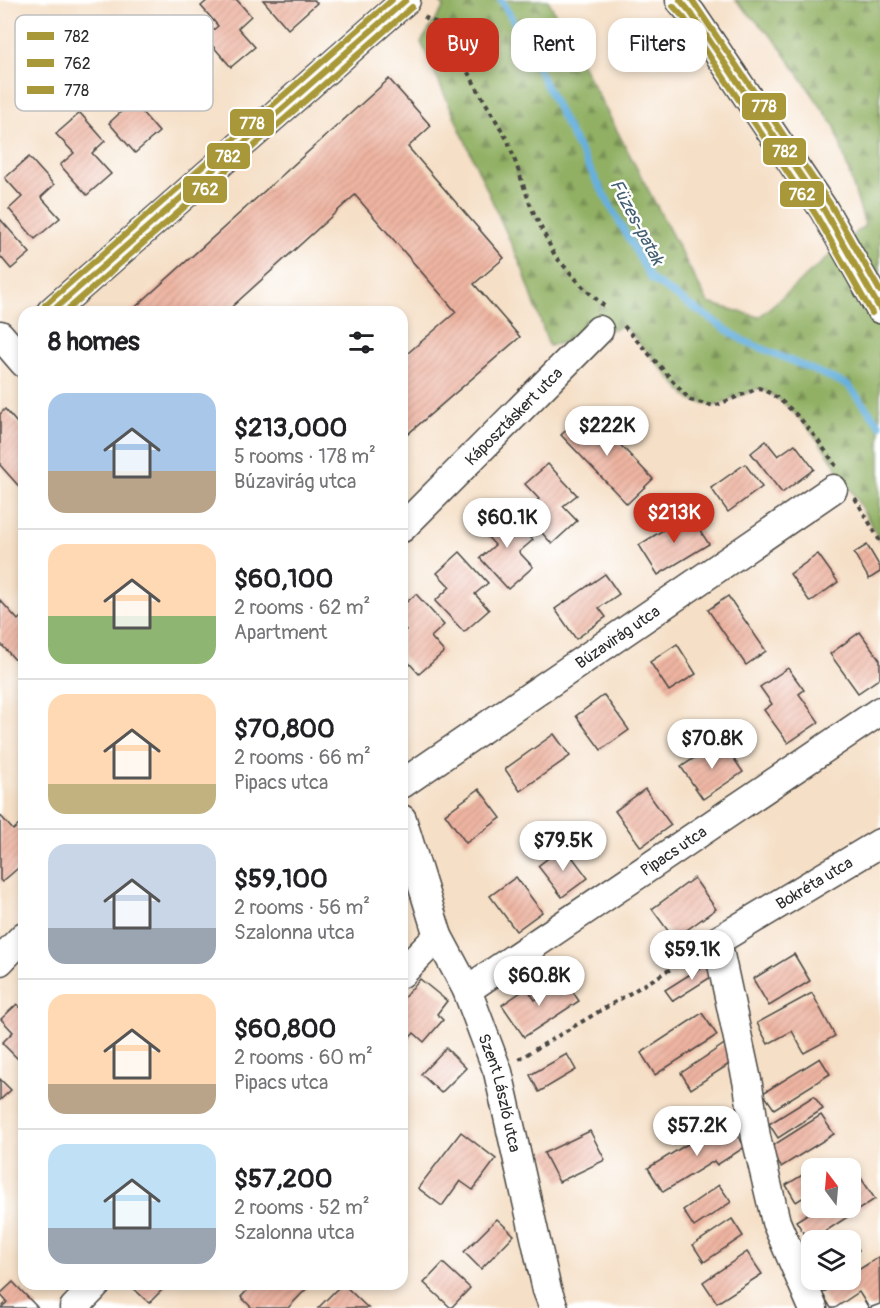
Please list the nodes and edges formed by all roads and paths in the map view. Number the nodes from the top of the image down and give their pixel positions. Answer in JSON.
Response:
{"nodes":[{"id":1,"x":680,"y":0,"type":"edge"},
{"id":2,"x":415,"y":8,"type":"edge"},
{"id":3,"x":58,"y":306,"type":"edge"},
{"id":4,"x":880,"y":309,"type":"edge"},
{"id":5,"x":610,"y":321,"type":"junction"},
{"id":6,"x":842,"y":484,"type":"junction"},
{"id":7,"x":408,"y":522,"type":"edge"},
{"id":8,"x":880,"y":541,"type":"edge"},
{"id":9,"x":880,"y":711,"type":"edge"},
{"id":10,"x":408,"y":780,"type":"edge"},
{"id":11,"x":408,"y":838,"type":"edge"},
{"id":12,"x":880,"y":843,"type":"edge"},
{"id":13,"x":438,"y":936,"type":"junction"},
{"id":14,"x":717,"y":941,"type":"junction"},
{"id":15,"x":408,"y":967,"type":"edge"},
{"id":16,"x":467,"y":990,"type":"junction"},
{"id":17,"x":498,"y":1072,"type":"junction"},
{"id":18,"x":91,"y":1290,"type":"edge"},
{"id":19,"x":543,"y":1302,"type":"edge"},
{"id":20,"x":74,"y":1308,"type":"edge"},
{"id":21,"x":813,"y":1308,"type":"edge"}],
"edges":[{"from":1,"to":4,"type":"street"},
{"from":2,"to":3,"type":"street"},
{"from":2,"to":5,"type":"path"},
{"from":5,"to":6,"type":"path"},
{"from":5,"to":7,"type":"street","name":"Káposztáskert utca"},
{"from":6,"to":8,"type":"path"},
{"from":6,"to":10,"type":"street","name":"Búzavirág utca"},
{"from":9,"to":16,"type":"street","name":"Pipacs utca"},
{"from":11,"to":13,"type":"street","name":"Szent László utca"},
{"from":12,"to":14,"type":"street","name":"Bokréta utca"},
{"from":13,"to":15,"type":"street"},
{"from":13,"to":16,"type":"street","name":"Szent László utca"},
{"from":14,"to":17,"type":"path"},
{"from":14,"to":21,"type":"street"},
{"from":16,"to":17,"type":"street","name":"Szent László utca"},
{"from":17,"to":19,"type":"street","name":"Szent László utca"},
{"from":18,"to":20,"type":"street"}]}
